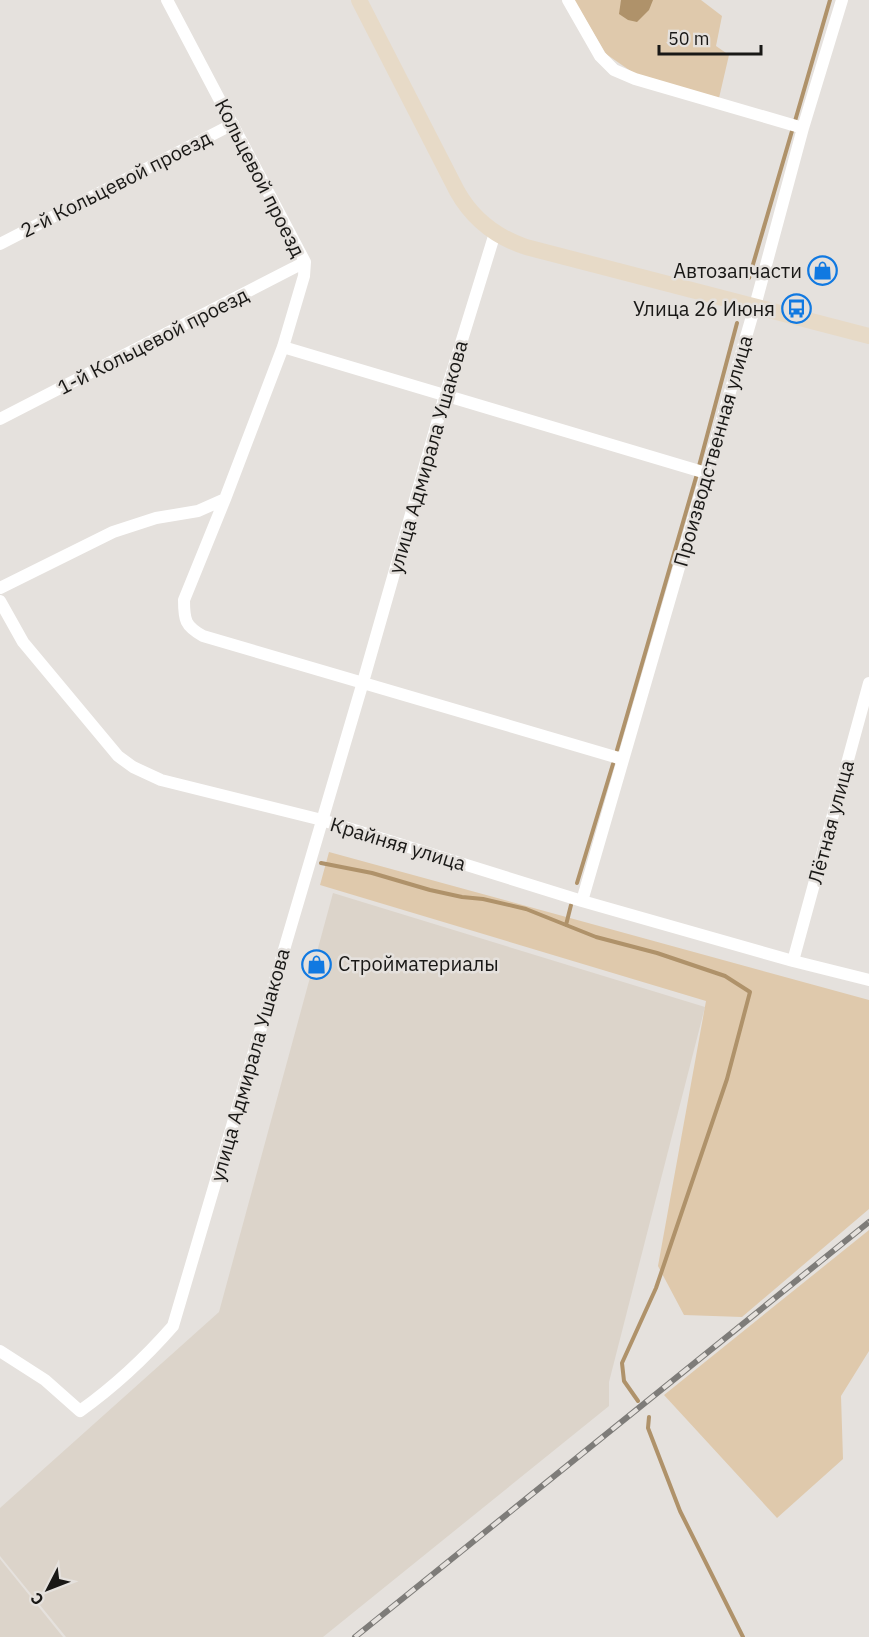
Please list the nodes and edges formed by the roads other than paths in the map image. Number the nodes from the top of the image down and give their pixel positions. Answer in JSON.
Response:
{"nodes":[{"id":1,"x":167,"y":0,"type":"edge"},
{"id":2,"x":359,"y":0,"type":"edge"},
{"id":3,"x":568,"y":0,"type":"edge"},
{"id":4,"x":842,"y":0,"type":"edge"},
{"id":5,"x":233,"y":124,"type":"junction"},
{"id":6,"x":803,"y":128,"type":"junction"},
{"id":7,"x":495,"y":232,"type":"junction"},
{"id":8,"x":0,"y":244,"type":"edge"},
{"id":9,"x":305,"y":262,"type":"junction"},
{"id":10,"x":755,"y":306,"type":"junction"},
{"id":11,"x":869,"y":336,"type":"edge"},
{"id":12,"x":283,"y":347,"type":"junction"},
{"id":13,"x":446,"y":395,"type":"junction"},
{"id":14,"x":0,"y":419,"type":"edge"},
{"id":15,"x":706,"y":473,"type":"junction"},
{"id":16,"x":225,"y":498,"type":"junction"},
{"id":17,"x":0,"y":588,"type":"edge"},
{"id":18,"x":0,"y":600,"type":"edge"},
{"id":19,"x":363,"y":682,"type":"junction"},
{"id":20,"x":869,"y":683,"type":"edge"},
{"id":21,"x":622,"y":759,"type":"junction"},
{"id":22,"x":322,"y":820,"type":"junction"},
{"id":23,"x":582,"y":901,"type":"junction"},
{"id":24,"x":793,"y":961,"type":"junction"},
{"id":25,"x":869,"y":980,"type":"edge"},
{"id":26,"x":0,"y":1351,"type":"edge"}],
"edges":[{"from":1,"to":5,"type":"street","name":"Кольцевой проезд"},
{"from":2,"to":7,"type":"main road"},
{"from":3,"to":6,"type":"street"},
{"from":4,"to":6,"type":"street","name":"Производственная улица"},
{"from":5,"to":8,"type":"street","name":"2-й Кольцевой проезд"},
{"from":5,"to":9,"type":"street","name":"Кольцевой проезд"},
{"from":6,"to":10,"type":"street","name":"Производственная улица"},
{"from":7,"to":10,"type":"main road"},
{"from":7,"to":13,"type":"street","name":"улица Адмирала Ушакова"},
{"from":9,"to":12,"type":"street","name":"Кольцевой проезд"},
{"from":9,"to":14,"type":"street","name":"1-й Кольцевой проезд"},
{"from":10,"to":11,"type":"main road"},
{"from":10,"to":15,"type":"street","name":"Производственная улица"},
{"from":12,"to":13,"type":"street"},
{"from":12,"to":16,"type":"street","name":"Кольцевой проезд"},
{"from":13,"to":15,"type":"street"},
{"from":13,"to":19,"type":"street","name":"улица Адмирала Ушакова"},
{"from":15,"to":21,"type":"street","name":"Производственная улица"},
{"from":16,"to":17,"type":"street"},
{"from":16,"to":19,"type":"street","name":"Кольцевой проезд"},
{"from":18,"to":22,"type":"street","name":"Крайняя улица"},
{"from":19,"to":21,"type":"street"},
{"from":19,"to":22,"type":"street","name":"улица Адмирала Ушакова"},
{"from":20,"to":24,"type":"street","name":"Лётная улица"},
{"from":21,"to":23,"type":"street","name":"Производственная улица"},
{"from":22,"to":23,"type":"street","name":"Крайняя улица"},
{"from":22,"to":26,"type":"street","name":"улица Адмирала Ушакова"},
{"from":23,"to":24,"type":"street","name":"Крайняя улица"},
{"from":24,"to":25,"type":"street","name":"Крайняя улица"}]}
